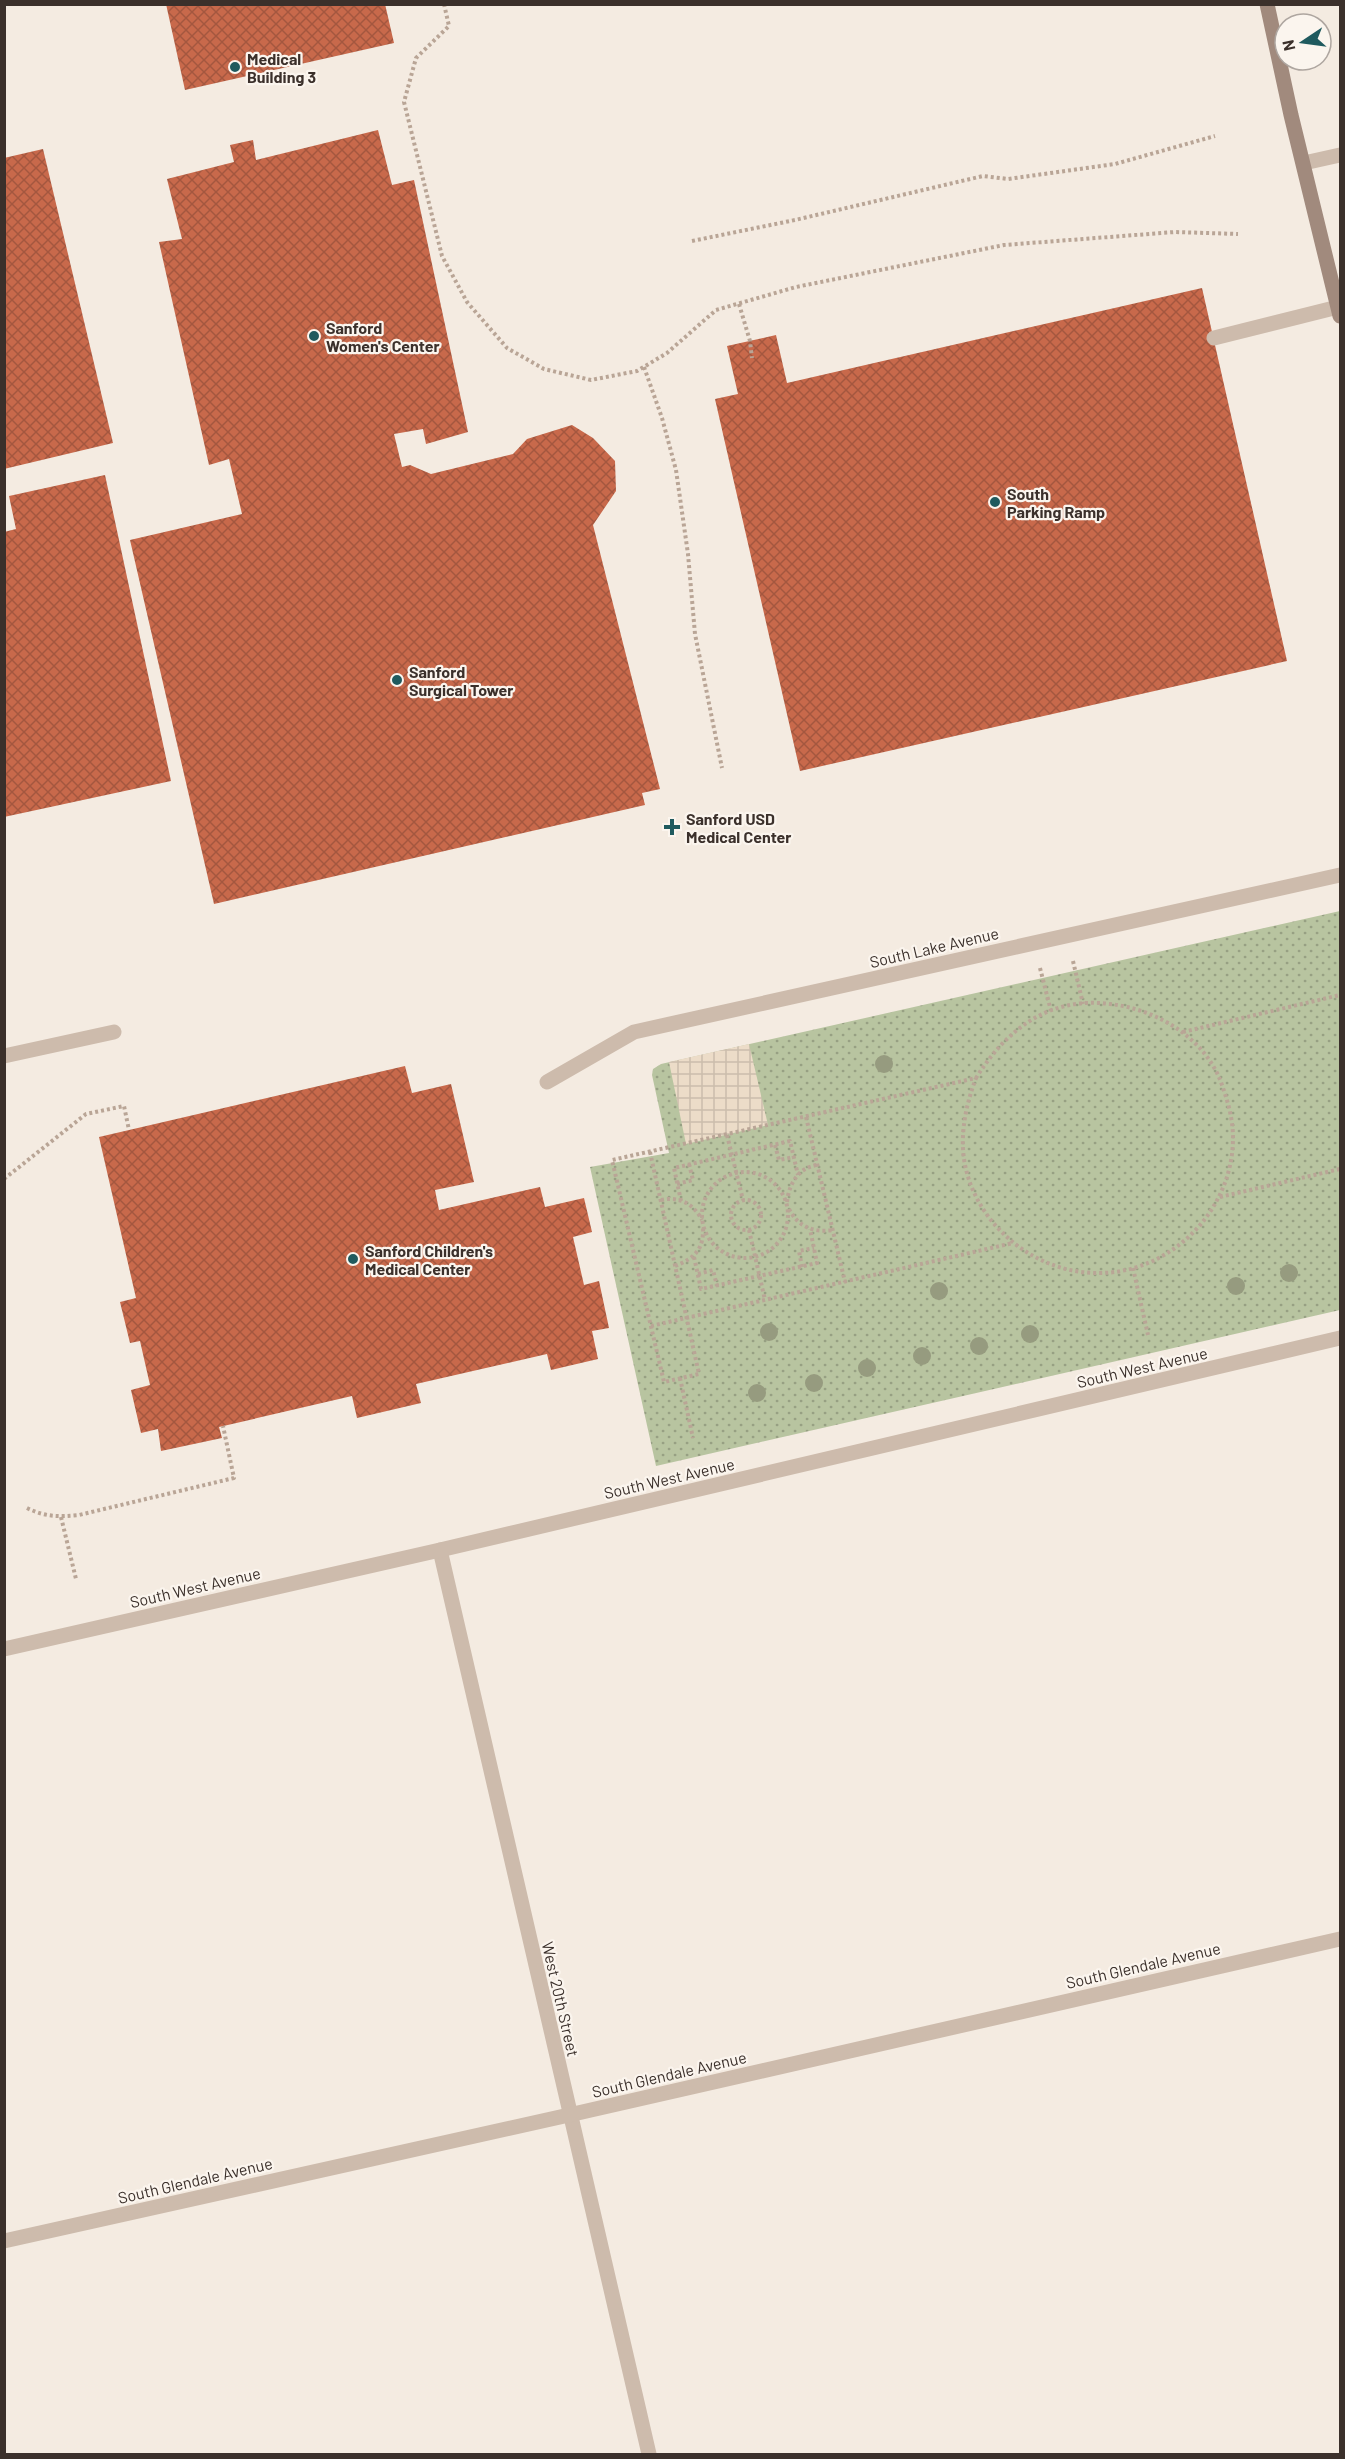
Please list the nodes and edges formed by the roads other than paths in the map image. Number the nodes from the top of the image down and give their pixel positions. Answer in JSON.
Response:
{"nodes":[{"id":1,"x":1267,"y":4,"type":"edge"},
{"id":2,"x":1341,"y":155,"type":"edge"},
{"id":3,"x":1305,"y":164,"type":"junction"},
{"id":4,"x":1339,"y":311,"type":"edge"},
{"id":5,"x":1214,"y":338,"type":"dead end"},
{"id":6,"x":1341,"y":875,"type":"edge"},
{"id":7,"x":114,"y":1032,"type":"dead end"},
{"id":8,"x":4,"y":1056,"type":"edge"},
{"id":9,"x":547,"y":1082,"type":"dead end"},
{"id":10,"x":1341,"y":1338,"type":"edge"},
{"id":11,"x":440,"y":1550,"type":"junction"},
{"id":12,"x":4,"y":1649,"type":"edge"},
{"id":13,"x":1341,"y":1939,"type":"edge"},
{"id":14,"x":569,"y":2115,"type":"junction"},
{"id":15,"x":4,"y":2241,"type":"edge"},
{"id":16,"x":649,"y":2454,"type":"edge"}],
"edges":[{"from":1,"to":3,"type":"street"},
{"from":2,"to":3,"type":"street"},
{"from":3,"to":4,"type":"street"},
{"from":4,"to":5,"type":"street"},
{"from":6,"to":9,"type":"street","name":"South Lake Avenue"},
{"from":7,"to":8,"type":"street"},
{"from":10,"to":11,"type":"street","name":"South West Avenue"},
{"from":11,"to":12,"type":"street","name":"South West Avenue"},
{"from":11,"to":14,"type":"street","name":"West 20th Street"},
{"from":13,"to":14,"type":"street","name":"South Glendale Avenue"},
{"from":14,"to":15,"type":"street","name":"South Glendale Avenue"},
{"from":14,"to":16,"type":"street","name":"West 20th Street"}]}
